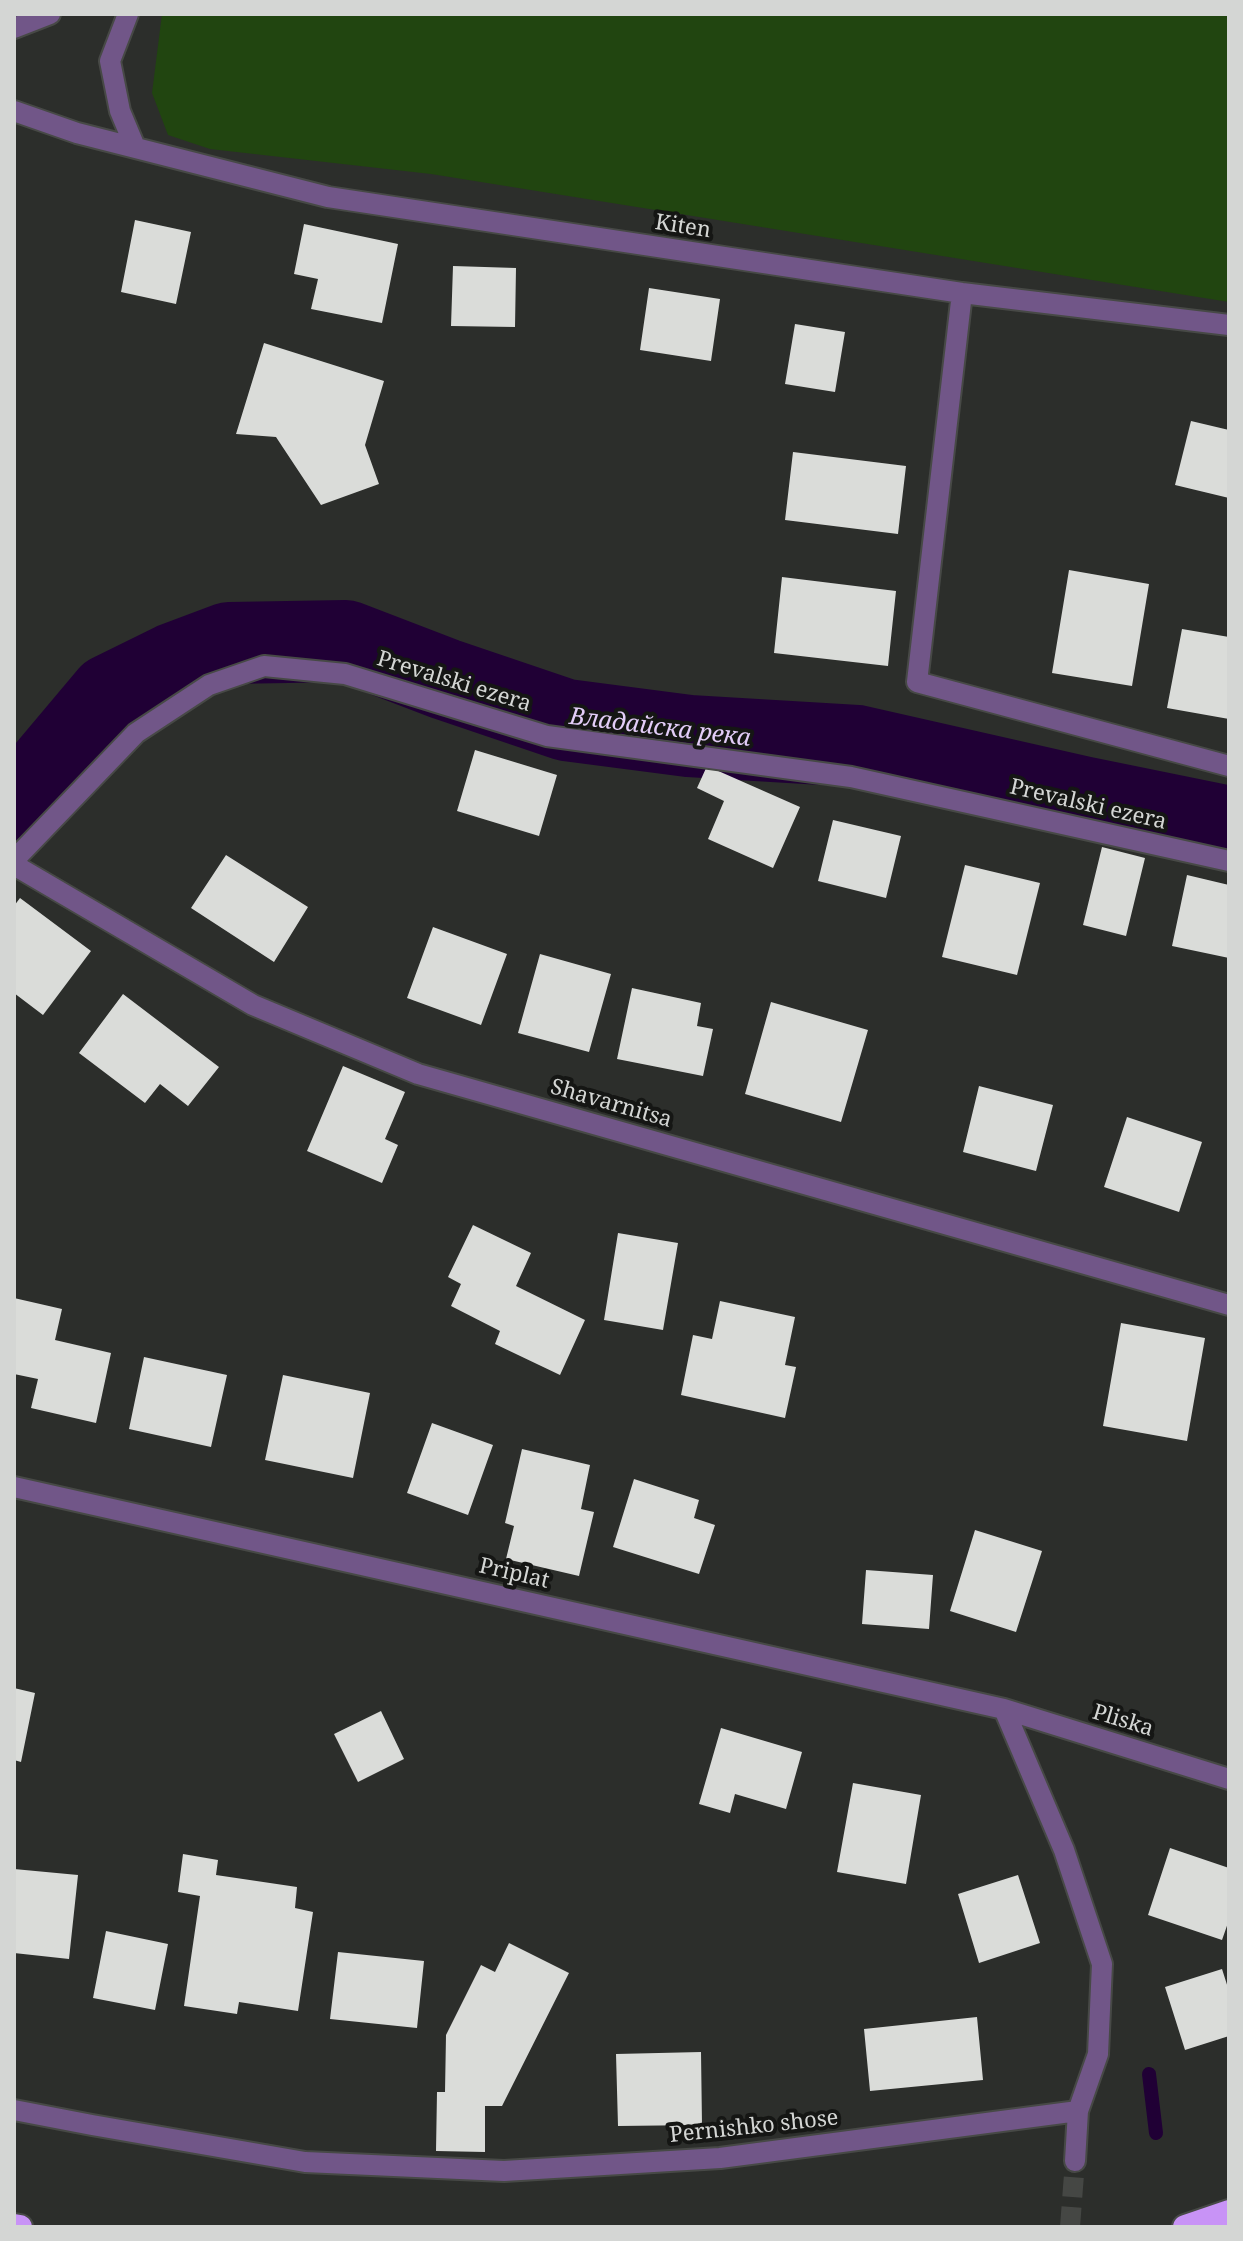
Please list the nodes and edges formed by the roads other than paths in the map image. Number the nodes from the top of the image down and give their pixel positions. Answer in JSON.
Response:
{"nodes":[{"id":1,"x":50,"y":14,"type":"edge"},
{"id":2,"x":128,"y":14,"type":"edge"},
{"id":3,"x":14,"y":28,"type":"edge"},
{"id":4,"x":14,"y":111,"type":"edge"},
{"id":5,"x":135,"y":147,"type":"junction"},
{"id":6,"x":962,"y":293,"type":"junction"},
{"id":7,"x":1229,"y":325,"type":"edge"},
{"id":8,"x":1229,"y":766,"type":"edge"},
{"id":9,"x":1229,"y":861,"type":"edge"},
{"id":10,"x":14,"y":862,"type":"edge"},
{"id":11,"x":1229,"y":1305,"type":"edge"},
{"id":12,"x":14,"y":1487,"type":"edge"},
{"id":13,"x":1004,"y":1709,"type":"junction"},
{"id":14,"x":1229,"y":1779,"type":"edge"},
{"id":15,"x":14,"y":2110,"type":"edge"},
{"id":16,"x":1078,"y":2111,"type":"junction"},
{"id":17,"x":1075,"y":2161,"type":"tunnel mouth"},
{"id":18,"x":1229,"y":2212,"type":"edge"},
{"id":19,"x":14,"y":2226,"type":"edge"},
{"id":20,"x":20,"y":2227,"type":"edge"},
{"id":21,"x":1185,"y":2227,"type":"edge"}],
"edges":[{"from":1,"to":3,"type":"street"},
{"from":2,"to":5,"type":"street"},
{"from":4,"to":5,"type":"street","name":"Kiten"},
{"from":5,"to":6,"type":"street","name":"Kiten"},
{"from":6,"to":7,"type":"street","name":"Kiten"},
{"from":6,"to":8,"type":"street"},
{"from":9,"to":10,"type":"street","name":"Prevalski ezera"},
{"from":10,"to":11,"type":"street","name":"Shavarnitsa"},
{"from":12,"to":13,"type":"street","name":"Priplat"},
{"from":13,"to":14,"type":"street","name":"Pliska"},
{"from":13,"to":16,"type":"street"},
{"from":15,"to":16,"type":"street","name":"Pernishko shose"},
{"from":16,"to":17,"type":"street"},
{"from":18,"to":21,"type":"highway"},
{"from":19,"to":20,"type":"highway"}]}
